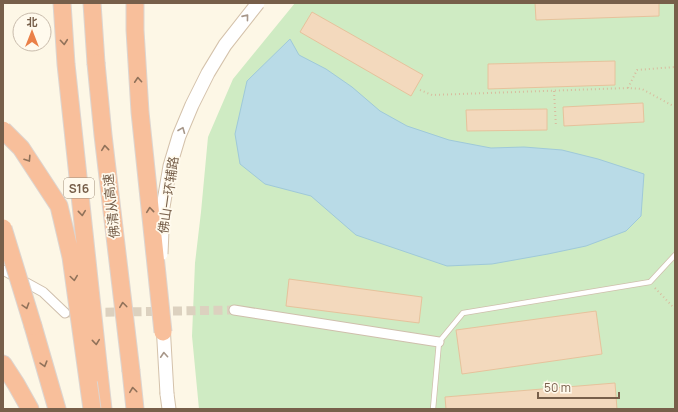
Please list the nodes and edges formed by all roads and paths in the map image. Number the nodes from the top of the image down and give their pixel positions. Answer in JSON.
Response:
{"nodes":[{"id":1,"x":62,"y":3,"type":"edge"},
{"id":2,"x":92,"y":3,"type":"edge"},
{"id":3,"x":100,"y":3,"type":"edge"},
{"id":4,"x":135,"y":3,"type":"edge"},
{"id":5,"x":258,"y":3,"type":"edge"},
{"id":6,"x":96,"y":63,"type":"junction"},
{"id":7,"x":675,"y":67,"type":"edge"},
{"id":8,"x":628,"y":88,"type":"junction"},
{"id":9,"x":420,"y":90,"type":"dead end"},
{"id":10,"x":554,"y":91,"type":"junction"},
{"id":11,"x":675,"y":107,"type":"edge"},
{"id":12,"x":556,"y":127,"type":"dead end"},
{"id":13,"x":3,"y":130,"type":"edge"},
{"id":14,"x":3,"y":228,"type":"edge"},
{"id":15,"x":675,"y":255,"type":"edge"},
{"id":16,"x":3,"y":270,"type":"edge"},
{"id":17,"x":650,"y":282,"type":"junction"},
{"id":18,"x":675,"y":309,"type":"edge"},
{"id":19,"x":234,"y":310,"type":"tunnel mouth"},
{"id":20,"x":66,"y":312,"type":"tunnel mouth"},
{"id":21,"x":163,"y":332,"type":"junction"},
{"id":22,"x":439,"y":342,"type":"junction"},
{"id":23,"x":3,"y":364,"type":"edge"},
{"id":24,"x":30,"y":409,"type":"edge"},
{"id":25,"x":57,"y":409,"type":"edge"},
{"id":26,"x":92,"y":409,"type":"edge"},
{"id":27,"x":103,"y":409,"type":"edge"},
{"id":28,"x":135,"y":409,"type":"edge"},
{"id":29,"x":169,"y":409,"type":"edge"},
{"id":30,"x":433,"y":409,"type":"edge"}],
"edges":[{"from":1,"to":27,"type":"highway","number":"S16","one_way":true,"bridge":true},
{"from":2,"to":6,"type":"highway","name":"佛清从高速","number":"S16"},
{"from":3,"to":6,"type":"highway"},
{"from":21,"to":4,"type":"highway","one_way":true,"bridge":true},
{"from":21,"to":5,"type":"main road","name":"佛山一环辅路","one_way":true,"bridge":true},
{"from":28,"to":6,"type":"highway","name":"佛清从高速","number":"S16","one_way":true,"bridge":true},
{"from":7,"to":8,"type":"path"},
{"from":8,"to":10,"type":"path"},
{"from":8,"to":11,"type":"path"},
{"from":9,"to":10,"type":"path"},
{"from":10,"to":12,"type":"path"},
{"from":13,"to":26,"type":"highway","one_way":true,"bridge":true},
{"from":14,"to":25,"type":"highway","one_way":true,"bridge":true},
{"from":15,"to":17,"type":"lane"},
{"from":16,"to":20,"type":"street"},
{"from":17,"to":18,"type":"path"},
{"from":17,"to":22,"type":"lane"},
{"from":19,"to":22,"type":"street"},
{"from":29,"to":21,"type":"main road","name":"佛山一环辅路","one_way":true,"bridge":true},
{"from":22,"to":30,"type":"lane"},
{"from":23,"to":24,"type":"highway"}]}
